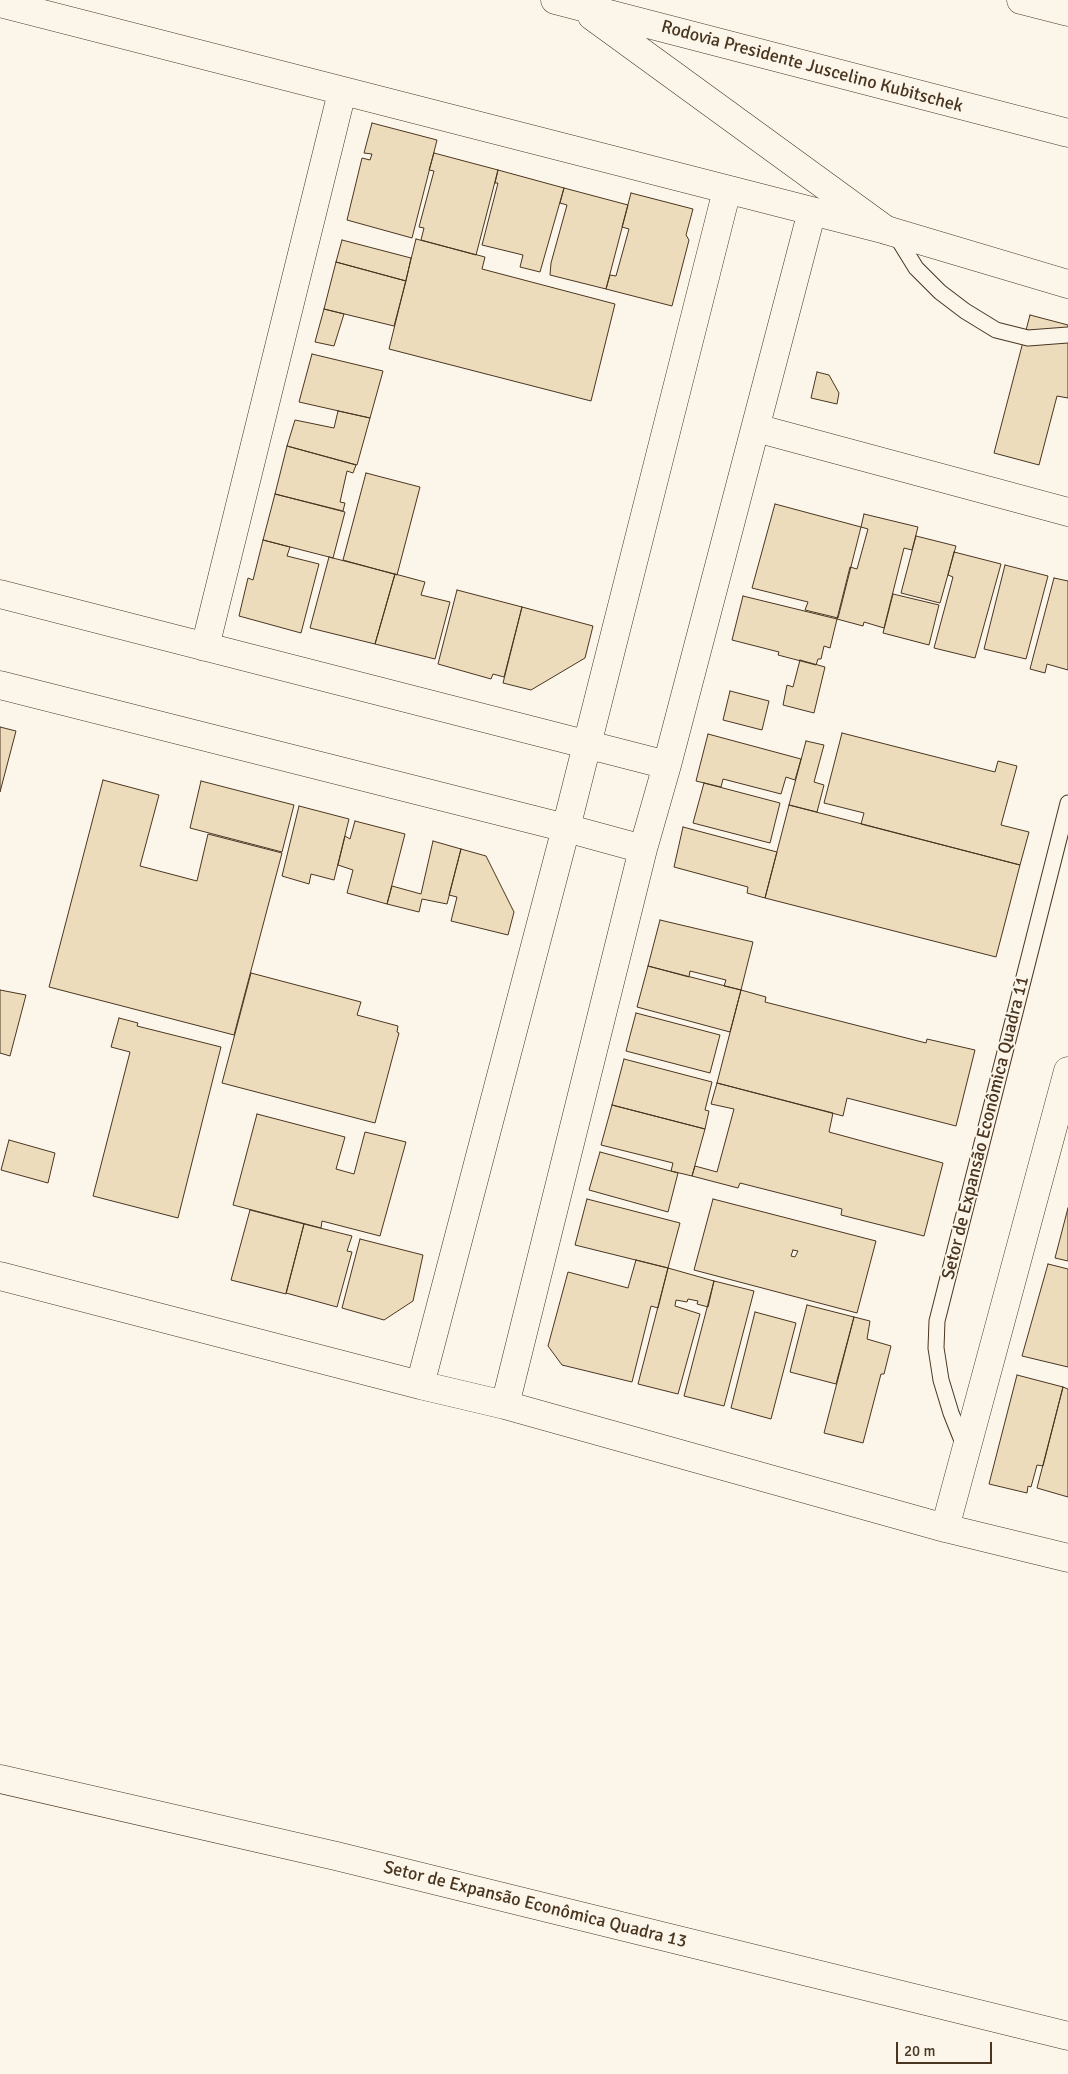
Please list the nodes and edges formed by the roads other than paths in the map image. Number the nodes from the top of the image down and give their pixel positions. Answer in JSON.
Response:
{"nodes":[{"id":1,"x":1021,"y":0,"type":"edge"},
{"id":2,"x":0,"y":3,"type":"edge"},
{"id":3,"x":567,"y":3,"type":"edge"},
{"id":4,"x":1068,"y":12,"type":"edge"},
{"id":5,"x":342,"y":92,"type":"junction"},
{"id":6,"x":1068,"y":134,"type":"edge"},
{"id":7,"x":726,"y":190,"type":"junction"},
{"id":8,"x":812,"y":211,"type":"junction"},
{"id":9,"x":890,"y":231,"type":"junction"},
{"id":10,"x":1068,"y":284,"type":"edge"},
{"id":11,"x":1068,"y":335,"type":"edge"},
{"id":12,"x":756,"y":428,"type":"junction"},
{"id":13,"x":1068,"y":512,"type":"edge"},
{"id":14,"x":0,"y":594,"type":"edge"},
{"id":15,"x":205,"y":647,"type":"junction"},
{"id":16,"x":0,"y":685,"type":"edge"},
{"id":17,"x":587,"y":745,"type":"junction"},
{"id":18,"x":668,"y":765,"type":"junction"},
{"id":19,"x":1068,"y":803,"type":"edge"},
{"id":20,"x":566,"y":828,"type":"junction"},
{"id":21,"x":643,"y":849,"type":"junction"},
{"id":22,"x":1068,"y":1071,"type":"edge"},
{"id":23,"x":0,"y":1276,"type":"edge"},
{"id":24,"x":420,"y":1385,"type":"junction"},
{"id":25,"x":505,"y":1405,"type":"junction"},
{"id":26,"x":966,"y":1452,"type":"junction"},
{"id":27,"x":945,"y":1528,"type":"junction"},
{"id":28,"x":1068,"y":1558,"type":"edge"},
{"id":29,"x":0,"y":1780,"type":"edge"},
{"id":30,"x":1068,"y":2036,"type":"edge"}],
"edges":[{"from":1,"to":4,"type":"main road"},
{"from":2,"to":5,"type":"main road"},
{"from":3,"to":6,"type":"main road","name":"Rodovia Presidente Juscelino Kubitschek"},
{"from":3,"to":9,"type":"main road"},
{"from":5,"to":7,"type":"main road"},
{"from":5,"to":15,"type":"main road"},
{"from":7,"to":8,"type":"main road"},
{"from":7,"to":17,"type":"main road"},
{"from":8,"to":9,"type":"main road"},
{"from":8,"to":12,"type":"main road"},
{"from":9,"to":10,"type":"main road"},
{"from":9,"to":11,"type":"lane"},
{"from":12,"to":13,"type":"main road"},
{"from":12,"to":18,"type":"main road"},
{"from":14,"to":15,"type":"main road"},
{"from":15,"to":17,"type":"main road"},
{"from":16,"to":20,"type":"main road"},
{"from":17,"to":18,"type":"main road"},
{"from":17,"to":20,"type":"main road"},
{"from":18,"to":21,"type":"main road"},
{"from":19,"to":26,"type":"lane","name":"Setor de Expansão Econômica Quadra 11"},
{"from":20,"to":21,"type":"main road"},
{"from":20,"to":24,"type":"main road"},
{"from":21,"to":25,"type":"main road"},
{"from":22,"to":26,"type":"main road"},
{"from":23,"to":24,"type":"main road"},
{"from":24,"to":25,"type":"main road"},
{"from":25,"to":27,"type":"main road"},
{"from":26,"to":27,"type":"main road"},
{"from":27,"to":28,"type":"main road"},
{"from":29,"to":30,"type":"main road","name":"Setor de Expansão Econômica Quadra 13"}]}
